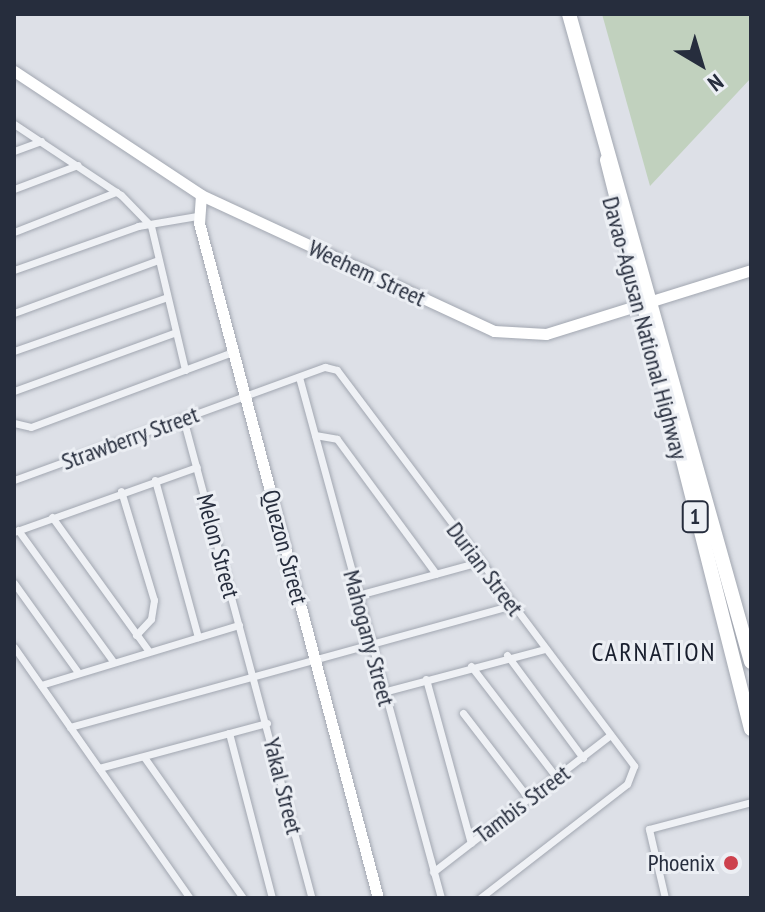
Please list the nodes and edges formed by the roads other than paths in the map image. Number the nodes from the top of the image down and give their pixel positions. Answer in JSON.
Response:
{"nodes":[{"id":1,"x":569,"y":14,"type":"edge"},
{"id":2,"x":14,"y":71,"type":"edge"},
{"id":3,"x":14,"y":124,"type":"edge"},
{"id":4,"x":41,"y":141,"type":"junction"},
{"id":5,"x":14,"y":151,"type":"edge"},
{"id":6,"x":78,"y":165,"type":"junction"},
{"id":7,"x":14,"y":189,"type":"edge"},
{"id":8,"x":116,"y":192,"type":"junction"},
{"id":9,"x":201,"y":195,"type":"junction"},
{"id":10,"x":197,"y":216,"type":"junction"},
{"id":11,"x":151,"y":226,"type":"junction"},
{"id":12,"x":14,"y":232,"type":"edge"},
{"id":13,"x":158,"y":260,"type":"junction"},
{"id":14,"x":14,"y":270,"type":"edge"},
{"id":15,"x":751,"y":270,"type":"edge"},
{"id":16,"x":167,"y":297,"type":"junction"},
{"id":17,"x":645,"y":302,"type":"junction"},
{"id":18,"x":14,"y":313,"type":"edge"},
{"id":19,"x":176,"y":332,"type":"junction"},
{"id":20,"x":14,"y":351,"type":"edge"},
{"id":21,"x":233,"y":352,"type":"junction"},
{"id":22,"x":185,"y":370,"type":"junction"},
{"id":23,"x":337,"y":370,"type":"joint"},
{"id":24,"x":299,"y":377,"type":"junction"},
{"id":25,"x":14,"y":391,"type":"edge"},
{"id":26,"x":245,"y":396,"type":"junction"},
{"id":27,"x":183,"y":418,"type":"junction"},
{"id":28,"x":14,"y":423,"type":"edge"},
{"id":29,"x":315,"y":435,"type":"junction"},
{"id":30,"x":197,"y":467,"type":"junction"},
{"id":31,"x":14,"y":480,"type":"edge"},
{"id":32,"x":155,"y":480,"type":"junction"},
{"id":33,"x":121,"y":491,"type":"junction"},
{"id":34,"x":52,"y":517,"type":"junction"},
{"id":35,"x":16,"y":531,"type":"edge"},
{"id":36,"x":479,"y":562,"type":"junction"},
{"id":37,"x":436,"y":574,"type":"junction"},
{"id":38,"x":14,"y":583,"type":"edge"},
{"id":39,"x":358,"y":595,"type":"junction"},
{"id":40,"x":512,"y":605,"type":"junction"},
{"id":41,"x":239,"y":625,"type":"junction"},
{"id":42,"x":136,"y":635,"type":"junction"},
{"id":43,"x":198,"y":637,"type":"junction"},
{"id":44,"x":370,"y":644,"type":"junction"},
{"id":45,"x":14,"y":647,"type":"edge"},
{"id":46,"x":545,"y":649,"type":"junction"},
{"id":47,"x":148,"y":650,"type":"junction"},
{"id":48,"x":507,"y":655,"type":"junction"},
{"id":49,"x":314,"y":656,"type":"junction"},
{"id":50,"x":113,"y":661,"type":"junction"},
{"id":51,"x":751,"y":662,"type":"edge"},
{"id":52,"x":471,"y":666,"type":"junction"},
{"id":53,"x":77,"y":671,"type":"junction"},
{"id":54,"x":253,"y":674,"type":"junction"},
{"id":55,"x":426,"y":679,"type":"junction"},
{"id":56,"x":41,"y":685,"type":"junction"},
{"id":57,"x":383,"y":692,"type":"junction"},
{"id":58,"x":748,"y":703,"type":"edge"},
{"id":59,"x":463,"y":713,"type":"dead end"},
{"id":60,"x":267,"y":723,"type":"junction"},
{"id":61,"x":70,"y":727,"type":"junction"},
{"id":62,"x":751,"y":729,"type":"edge"},
{"id":63,"x":229,"y":733,"type":"junction"},
{"id":64,"x":610,"y":735,"type":"junction"},
{"id":65,"x":144,"y":757,"type":"junction"},
{"id":66,"x":583,"y":758,"type":"junction"},
{"id":67,"x":99,"y":768,"type":"junction"},
{"id":68,"x":557,"y":778,"type":"junction"},
{"id":69,"x":529,"y":799,"type":"junction"},
{"id":70,"x":751,"y":802,"type":"edge"},
{"id":71,"x":471,"y":843,"type":"junction"},
{"id":72,"x":433,"y":872,"type":"junction"},
{"id":73,"x":190,"y":898,"type":"edge"},
{"id":74,"x":243,"y":898,"type":"edge"},
{"id":75,"x":272,"y":898,"type":"edge"},
{"id":76,"x":312,"y":898,"type":"edge"},
{"id":77,"x":378,"y":898,"type":"edge"},
{"id":78,"x":441,"y":898,"type":"edge"},
{"id":79,"x":480,"y":898,"type":"edge"},
{"id":80,"x":665,"y":898,"type":"edge"}],
"edges":[{"from":1,"to":17,"type":"highway","name":"Davao-Agusan National Highway","number":"1"},
{"from":2,"to":9,"type":"street","name":"Weehem Street"},
{"from":3,"to":4,"type":"street"},
{"from":4,"to":5,"type":"street"},
{"from":4,"to":6,"type":"street"},
{"from":6,"to":7,"type":"street"},
{"from":6,"to":8,"type":"street"},
{"from":8,"to":11,"type":"street"},
{"from":8,"to":12,"type":"street"},
{"from":9,"to":10,"type":"street","name":"Quezon Street"},
{"from":9,"to":17,"type":"street","name":"Weehem Street"},
{"from":10,"to":11,"type":"street"},
{"from":10,"to":21,"type":"street","name":"Quezon Street"},
{"from":11,"to":13,"type":"street"},
{"from":11,"to":14,"type":"street"},
{"from":13,"to":16,"type":"street"},
{"from":13,"to":18,"type":"street"},
{"from":15,"to":17,"type":"street","name":"Weehem Street"},
{"from":16,"to":19,"type":"street"},
{"from":16,"to":20,"type":"street"},
{"from":17,"to":51,"type":"highway","name":"Davao-Agusan National Highway","number":"1"},
{"from":17,"to":58,"type":"highway","name":"Davao-Agusan National Highway","number":"1"},
{"from":19,"to":22,"type":"street"},
{"from":19,"to":25,"type":"street"},
{"from":21,"to":22,"type":"street"},
{"from":21,"to":26,"type":"street","name":"Quezon Street"},
{"from":22,"to":28,"type":"street"},
{"from":23,"to":24,"type":"street","name":"Strawberry Street"},
{"from":23,"to":36,"type":"street","name":"Durian Street"},
{"from":24,"to":26,"type":"street","name":"Strawberry Street"},
{"from":24,"to":29,"type":"street","name":"Mahogany Street"},
{"from":26,"to":27,"type":"street","name":"Strawberry Street"},
{"from":26,"to":49,"type":"street","name":"Quezon Street"},
{"from":27,"to":30,"type":"street","name":"Melon Street"},
{"from":27,"to":31,"type":"street","name":"Strawberry Street"},
{"from":29,"to":37,"type":"street"},
{"from":29,"to":39,"type":"street","name":"Mahogany Street"},
{"from":30,"to":32,"type":"street"},
{"from":30,"to":41,"type":"street","name":"Melon Street"},
{"from":32,"to":33,"type":"street"},
{"from":32,"to":43,"type":"street"},
{"from":33,"to":34,"type":"street"},
{"from":33,"to":42,"type":"street"},
{"from":34,"to":35,"type":"street"},
{"from":34,"to":42,"type":"street"},
{"from":35,"to":50,"type":"street"},
{"from":36,"to":37,"type":"street"},
{"from":36,"to":40,"type":"street","name":"Durian Street"},
{"from":37,"to":39,"type":"street"},
{"from":38,"to":53,"type":"street"},
{"from":39,"to":44,"type":"street","name":"Mahogany Street"},
{"from":40,"to":44,"type":"street"},
{"from":40,"to":46,"type":"street","name":"Durian Street"},
{"from":41,"to":43,"type":"street"},
{"from":41,"to":54,"type":"street","name":"Melon Street"},
{"from":42,"to":47,"type":"street"},
{"from":43,"to":47,"type":"street"},
{"from":44,"to":49,"type":"street"},
{"from":44,"to":57,"type":"street","name":"Mahogany Street"},
{"from":45,"to":56,"type":"street"},
{"from":46,"to":48,"type":"street"},
{"from":46,"to":64,"type":"street","name":"Durian Street"},
{"from":47,"to":50,"type":"street"},
{"from":48,"to":52,"type":"street"},
{"from":48,"to":66,"type":"street"},
{"from":49,"to":54,"type":"street"},
{"from":49,"to":77,"type":"street","name":"Quezon Street"},
{"from":50,"to":53,"type":"street"},
{"from":52,"to":55,"type":"street"},
{"from":52,"to":68,"type":"street"},
{"from":53,"to":56,"type":"street"},
{"from":54,"to":60,"type":"street","name":"Yakal Street"},
{"from":54,"to":61,"type":"street"},
{"from":55,"to":57,"type":"street"},
{"from":55,"to":71,"type":"street"},
{"from":56,"to":61,"type":"street"},
{"from":57,"to":72,"type":"street","name":"Mahogany Street"},
{"from":58,"to":62,"type":"highway","name":"Davao-Agusan National Highway","number":"1"},
{"from":59,"to":69,"type":"street"},
{"from":60,"to":63,"type":"street"},
{"from":60,"to":76,"type":"street","name":"Yakal Street"},
{"from":61,"to":67,"type":"street"},
{"from":63,"to":65,"type":"street"},
{"from":63,"to":75,"type":"street"},
{"from":64,"to":66,"type":"street","name":"Tambis Street"},
{"from":64,"to":79,"type":"street","name":"Durian Street"},
{"from":65,"to":67,"type":"street"},
{"from":65,"to":74,"type":"street"},
{"from":66,"to":68,"type":"street","name":"Tambis Street"},
{"from":67,"to":73,"type":"street"},
{"from":68,"to":69,"type":"street","name":"Tambis Street"},
{"from":69,"to":71,"type":"street","name":"Tambis Street"},
{"from":70,"to":80,"type":"street"},
{"from":71,"to":72,"type":"street","name":"Tambis Street"},
{"from":72,"to":78,"type":"street","name":"Mahogany Street"}]}
